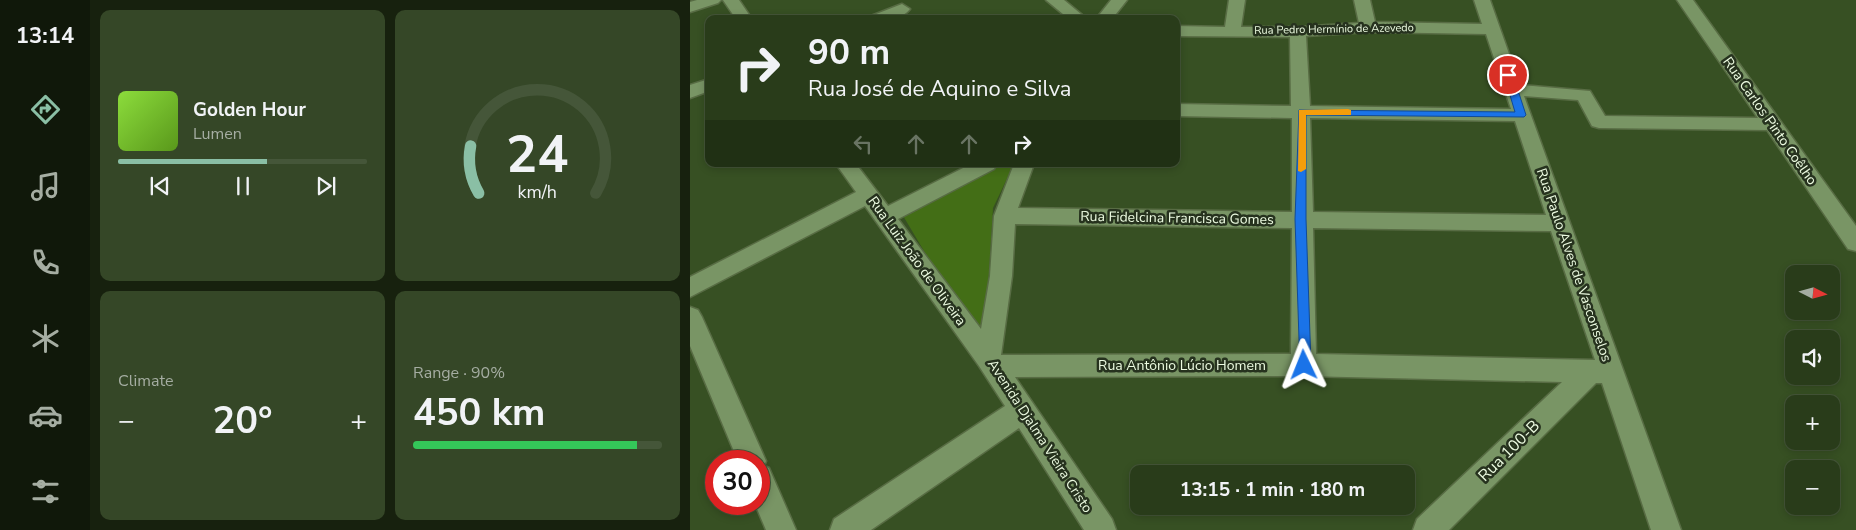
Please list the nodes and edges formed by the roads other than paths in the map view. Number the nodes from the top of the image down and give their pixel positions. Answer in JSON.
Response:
{"nodes":[{"id":1,"x":713,"y":0,"type":"edge"},
{"id":2,"x":731,"y":0,"type":"edge"},
{"id":3,"x":1054,"y":0,"type":"edge"},
{"id":4,"x":1119,"y":0,"type":"edge"},
{"id":5,"x":1237,"y":0,"type":"edge"},
{"id":6,"x":1362,"y":0,"type":"edge"},
{"id":7,"x":1482,"y":0,"type":"edge"},
{"id":8,"x":1685,"y":0,"type":"edge"},
{"id":9,"x":690,"y":7,"type":"edge"},
{"id":10,"x":903,"y":9,"type":"edge"},
{"id":11,"x":741,"y":15,"type":"edge"},
{"id":12,"x":887,"y":15,"type":"edge"},
{"id":13,"x":1074,"y":15,"type":"edge"},
{"id":14,"x":1107,"y":15,"type":"edge"},
{"id":15,"x":1368,"y":27,"type":"junction"},
{"id":16,"x":1492,"y":29,"type":"junction"},
{"id":17,"x":1180,"y":30,"type":"edge"},
{"id":18,"x":1233,"y":30,"type":"junction"},
{"id":19,"x":1298,"y":32,"type":"junction"},
{"id":20,"x":705,"y":86,"type":"edge"},
{"id":21,"x":1514,"y":90,"type":"junction"},
{"id":22,"x":690,"y":92,"type":"edge"},
{"id":23,"x":1180,"y":110,"type":"edge"},
{"id":24,"x":1302,"y":112,"type":"junction"},
{"id":25,"x":1521,"y":115,"type":"junction"},
{"id":26,"x":1772,"y":124,"type":"junction"},
{"id":27,"x":848,"y":167,"type":"edge"},
{"id":28,"x":980,"y":167,"type":"edge"},
{"id":29,"x":1023,"y":167,"type":"edge"},
{"id":30,"x":868,"y":195,"type":"junction"},
{"id":31,"x":1005,"y":216,"type":"junction"},
{"id":32,"x":884,"y":217,"type":"junction"},
{"id":33,"x":1301,"y":219,"type":"junction"},
{"id":34,"x":1559,"y":222,"type":"junction"},
{"id":35,"x":1856,"y":243,"type":"edge"},
{"id":36,"x":690,"y":288,"type":"edge"},
{"id":37,"x":690,"y":317,"type":"edge"},
{"id":38,"x":698,"y":357,"type":"edge"},
{"id":39,"x":990,"y":362,"type":"junction"},
{"id":40,"x":1304,"y":365,"type":"junction"},
{"id":41,"x":1601,"y":372,"type":"junction"},
{"id":42,"x":1022,"y":410,"type":"junction"},
{"id":43,"x":746,"y":450,"type":"edge"},
{"id":44,"x":770,"y":504,"type":"edge"},
{"id":45,"x":1439,"y":525,"type":"edge"},
{"id":46,"x":781,"y":530,"type":"edge"},
{"id":47,"x":845,"y":530,"type":"edge"},
{"id":48,"x":1101,"y":530,"type":"edge"},
{"id":49,"x":1666,"y":530,"type":"edge"}],
"edges":[{"from":1,"to":9,"type":"street"},
{"from":2,"to":11,"type":"street"},
{"from":3,"to":13,"type":"street"},
{"from":4,"to":14,"type":"street"},
{"from":5,"to":18,"type":"street"},
{"from":6,"to":15,"type":"street"},
{"from":7,"to":16,"type":"street","name":"Rua Paulo Alves de Vasconselos"},
{"from":8,"to":26,"type":"street","name":"Rua Carlos Pinto Coêlho"},
{"from":10,"to":12,"type":"street"},
{"from":15,"to":16,"type":"street","name":"Rua Pedro Hermínio de Azevedo"},
{"from":15,"to":19,"type":"street","name":"Rua Pedro Hermínio de Azevedo"},
{"from":16,"to":21,"type":"street","name":"Rua Paulo Alves de Vasconselos"},
{"from":17,"to":18,"type":"street","name":"Rua Pedro Hermínio de Azevedo"},
{"from":18,"to":19,"type":"street","name":"Rua Pedro Hermínio de Azevedo"},
{"from":19,"to":24,"type":"street"},
{"from":20,"to":22,"type":"street"},
{"from":21,"to":25,"type":"street","name":"Rua Paulo Alves de Vasconselos"},
{"from":21,"to":26,"type":"street"},
{"from":23,"to":24,"type":"street"},
{"from":24,"to":25,"type":"street"},
{"from":24,"to":33,"type":"street"},
{"from":25,"to":34,"type":"street","name":"Rua Paulo Alves de Vasconselos"},
{"from":26,"to":35,"type":"street","name":"Rua Carlos Pinto Coêlho"},
{"from":27,"to":30,"type":"street","name":"Rua Luiz João de Oliveira"},
{"from":28,"to":32,"type":"street"},
{"from":29,"to":31,"type":"street","name":"Avenida Djalma Vieira Cristo"},
{"from":30,"to":32,"type":"street","name":"Rua Luiz João de Oliveira"},
{"from":30,"to":36,"type":"street"},
{"from":31,"to":33,"type":"street","name":"Rua Fidelcina Francisca Gomes"},
{"from":31,"to":39,"type":"street","name":"Avenida Djalma Vieira Cristo"},
{"from":32,"to":39,"type":"street","name":"Rua Luiz João de Oliveira"},
{"from":33,"to":34,"type":"street","name":"Rua Fidelcina Francisca Gomes"},
{"from":33,"to":40,"type":"street"},
{"from":34,"to":41,"type":"street","name":"Rua Paulo Alves de Vasconselos"},
{"from":37,"to":38,"type":"street"},
{"from":38,"to":43,"type":"street"},
{"from":39,"to":40,"type":"street","name":"Rua Antônio Lúcio Homem"},
{"from":39,"to":42,"type":"street","name":"Avenida Djalma Vieira Cristo"},
{"from":40,"to":41,"type":"street","name":"Rua Antônio Lúcio Homem"},
{"from":41,"to":45,"type":"street","name":"Rua 100-B"},
{"from":41,"to":49,"type":"street","name":"Rua Paulo Alves de Vasconselos"},
{"from":42,"to":47,"type":"street"},
{"from":42,"to":48,"type":"street","name":"Avenida Djalma Vieira Cristo"},
{"from":44,"to":46,"type":"street"}]}
